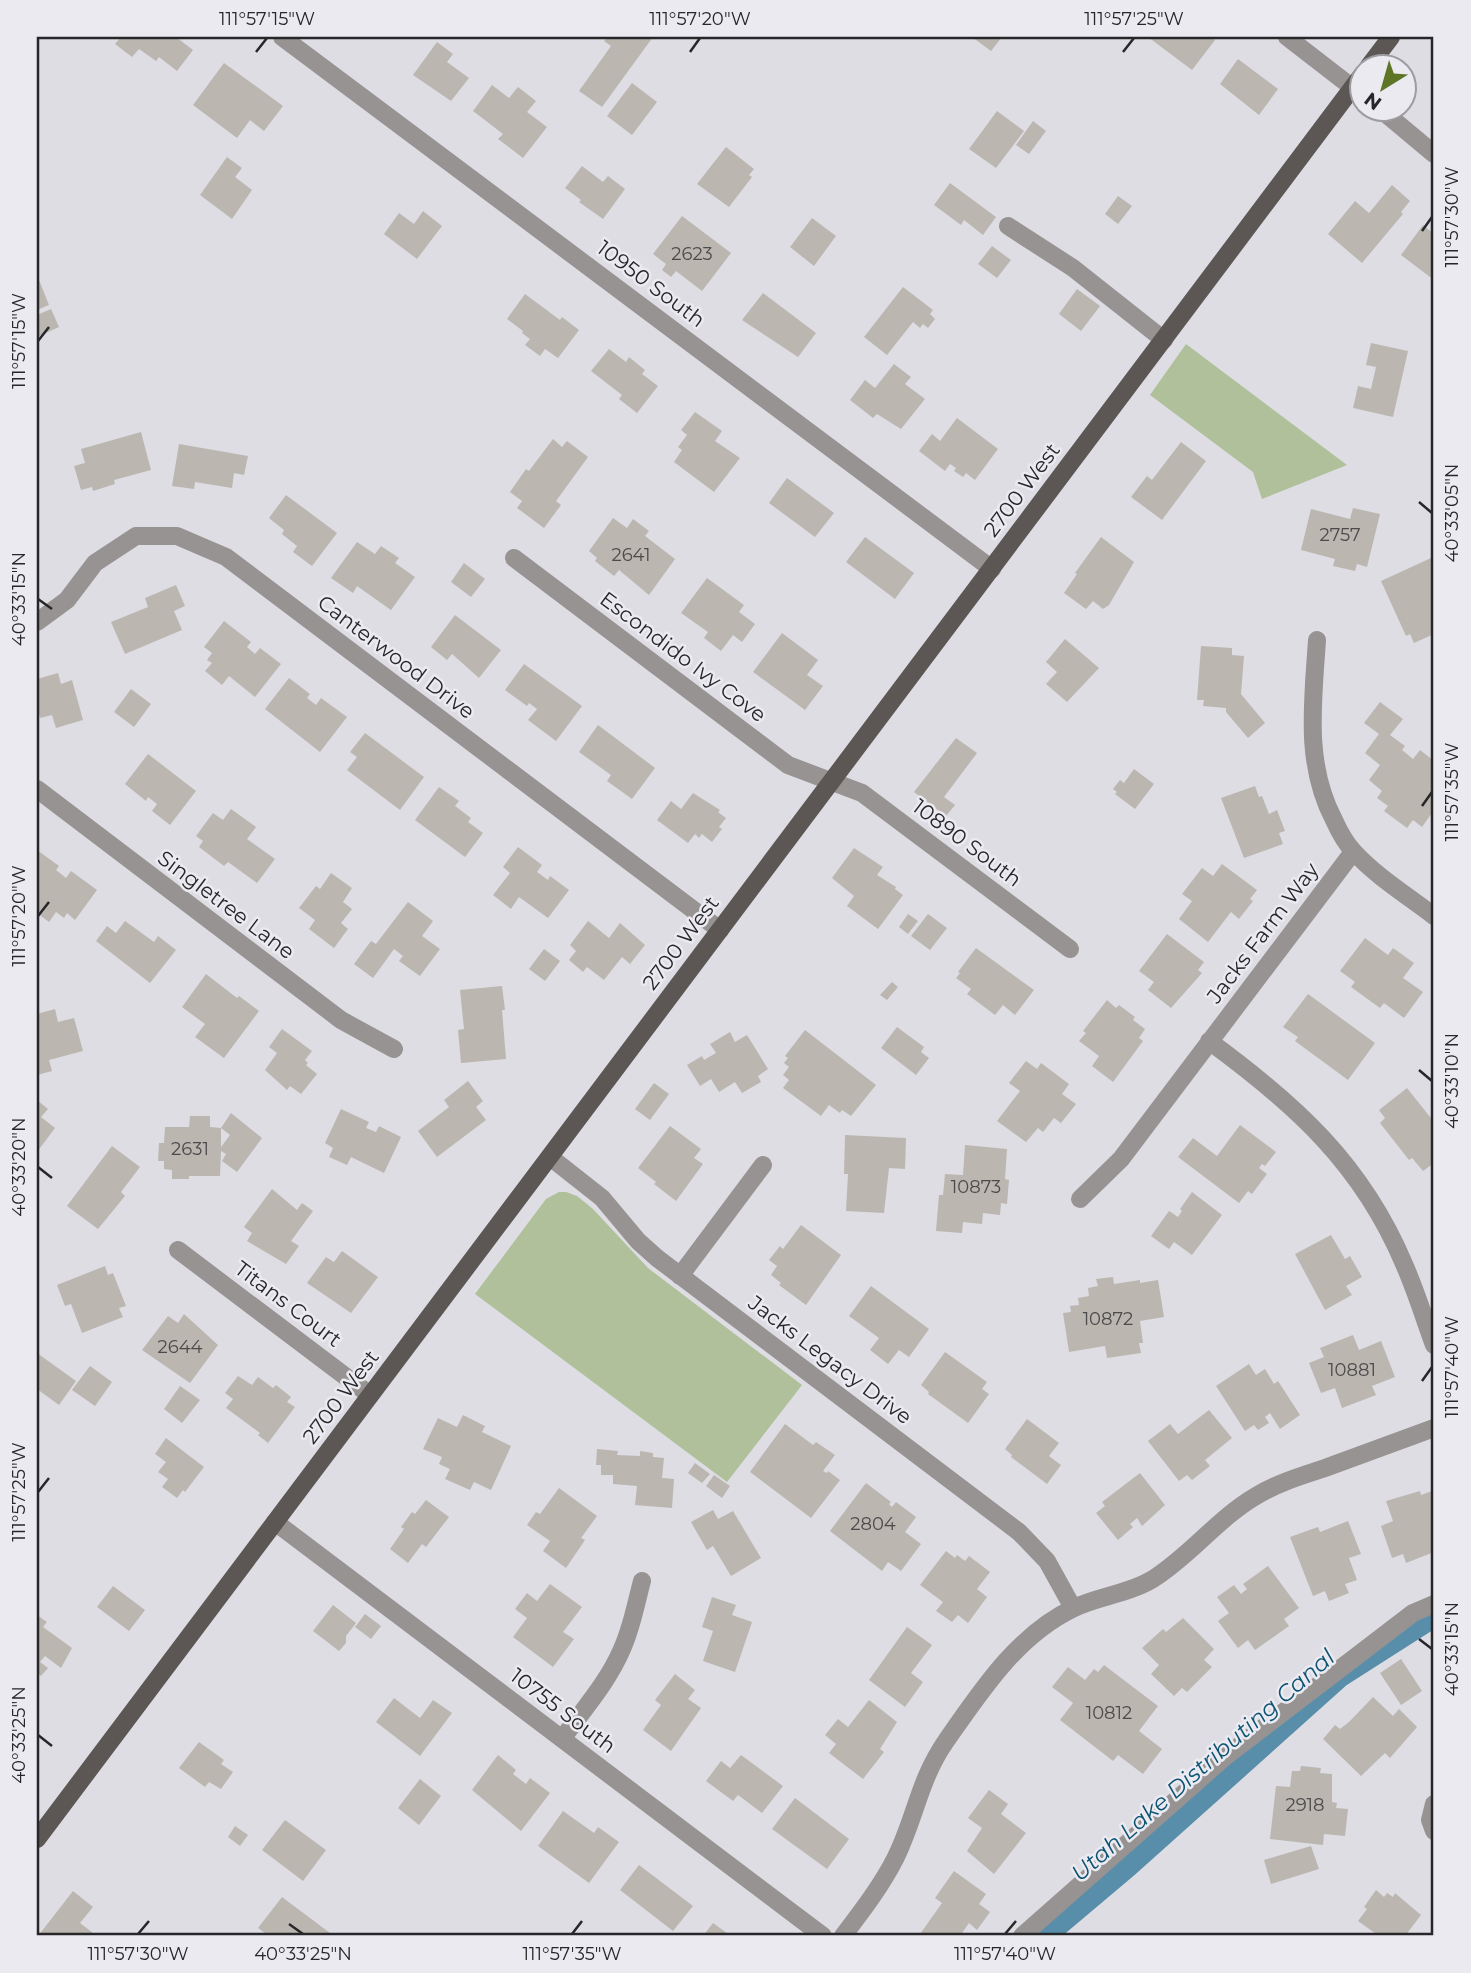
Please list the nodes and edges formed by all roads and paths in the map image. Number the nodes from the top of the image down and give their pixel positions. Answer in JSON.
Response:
{"nodes":[{"id":1,"x":282,"y":37,"type":"edge"},
{"id":2,"x":1287,"y":37,"type":"edge"},
{"id":3,"x":1391,"y":37,"type":"edge"},
{"id":4,"x":1380,"y":52,"type":"edge"},
{"id":5,"x":1348,"y":78,"type":"edge"},
{"id":6,"x":1348,"y":102,"type":"edge"},
{"id":7,"x":1395,"y":122,"type":"edge"},
{"id":8,"x":1434,"y":154,"type":"edge"},
{"id":9,"x":1008,"y":226,"type":"dead end"},
{"id":10,"x":1164,"y":340,"type":"junction"},
{"id":11,"x":514,"y":558,"type":"dead end"},
{"id":12,"x":992,"y":569,"type":"junction"},
{"id":13,"x":37,"y":622,"type":"edge"},
{"id":14,"x":1317,"y":640,"type":"dead end"},
{"id":15,"x":831,"y":782,"type":"junction"},
{"id":16,"x":37,"y":789,"type":"edge"},
{"id":17,"x":1353,"y":852,"type":"junction"},
{"id":18,"x":1434,"y":916,"type":"edge"},
{"id":19,"x":720,"y":930,"type":"junction"},
{"id":20,"x":1070,"y":949,"type":"dead end"},
{"id":21,"x":1209,"y":1041,"type":"junction"},
{"id":22,"x":394,"y":1049,"type":"dead end"},
{"id":23,"x":550,"y":1157,"type":"junction"},
{"id":24,"x":763,"y":1165,"type":"dead end"},
{"id":25,"x":1080,"y":1199,"type":"dead end"},
{"id":26,"x":177,"y":1250,"type":"dead end"},
{"id":27,"x":680,"y":1276,"type":"junction"},
{"id":28,"x":1434,"y":1345,"type":"edge"},
{"id":29,"x":370,"y":1395,"type":"junction"},
{"id":30,"x":1434,"y":1428,"type":"edge"},
{"id":31,"x":275,"y":1522,"type":"junction"},
{"id":32,"x":642,"y":1581,"type":"dead end"},
{"id":33,"x":1434,"y":1604,"type":"edge"},
{"id":34,"x":1073,"y":1608,"type":"junction"},
{"id":35,"x":562,"y":1739,"type":"junction"},
{"id":36,"x":37,"y":1839,"type":"edge"},
{"id":37,"x":823,"y":1936,"type":"edge"},
{"id":38,"x":844,"y":1936,"type":"edge"},
{"id":39,"x":1022,"y":1936,"type":"edge"}],
"edges":[{"from":1,"to":12,"type":"street","name":"10950 South"},
{"from":2,"to":5,"type":"street"},
{"from":3,"to":4,"type":"main road"},
{"from":6,"to":10,"type":"main road","name":"2700 West"},
{"from":7,"to":8,"type":"street"},
{"from":9,"to":10,"type":"street"},
{"from":10,"to":12,"type":"main road","name":"2700 West"},
{"from":11,"to":15,"type":"street","name":"Escondido Ivy Cove"},
{"from":12,"to":15,"type":"main road","name":"2700 West"},
{"from":13,"to":19,"type":"street","name":"Canterwood Drive"},
{"from":14,"to":17,"type":"street"},
{"from":15,"to":19,"type":"main road","name":"2700 West"},
{"from":15,"to":20,"type":"street","name":"10890 South"},
{"from":16,"to":22,"type":"street","name":"Singletree Lane"},
{"from":17,"to":18,"type":"street"},
{"from":17,"to":21,"type":"street","name":"Jacks Farm Way"},
{"from":19,"to":23,"type":"main road","name":"2700 West"},
{"from":21,"to":25,"type":"street","name":"Jacks Farm Way"},
{"from":21,"to":28,"type":"street"},
{"from":23,"to":27,"type":"street","name":"Jacks Legacy Drive"},
{"from":23,"to":29,"type":"main road","name":"2700 West"},
{"from":24,"to":27,"type":"street"},
{"from":26,"to":29,"type":"street","name":"Titans Court"},
{"from":27,"to":34,"type":"street","name":"Jacks Legacy Drive"},
{"from":29,"to":31,"type":"main road","name":"2700 West"},
{"from":30,"to":34,"type":"street"},
{"from":31,"to":35,"type":"street","name":"10755 South"},
{"from":31,"to":36,"type":"main road","name":"2700 West"},
{"from":32,"to":35,"type":"street"},
{"from":33,"to":39,"type":"street"},
{"from":34,"to":38,"type":"street"},
{"from":35,"to":37,"type":"street","name":"10755 South"}]}
